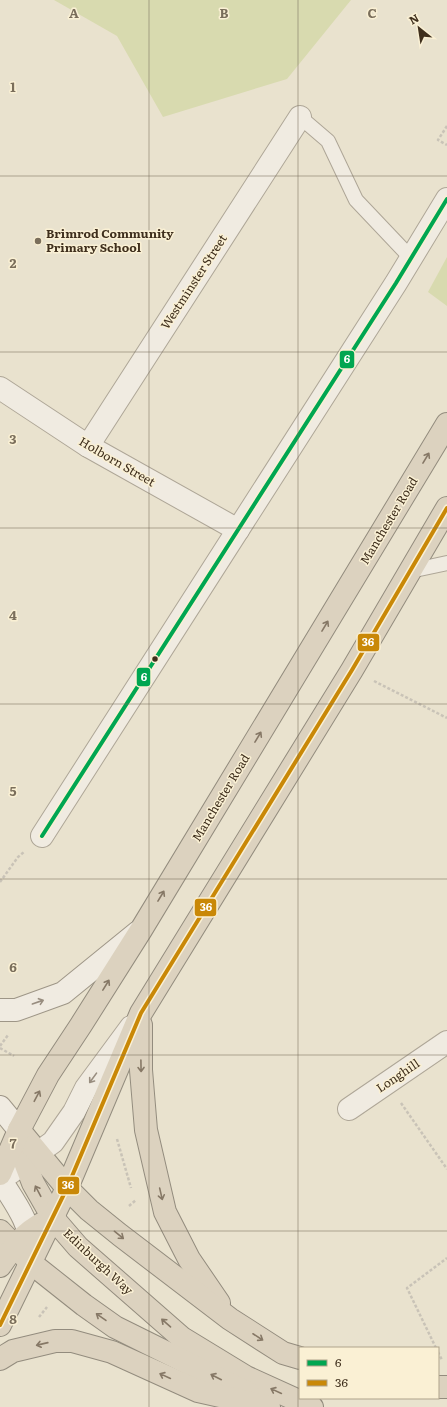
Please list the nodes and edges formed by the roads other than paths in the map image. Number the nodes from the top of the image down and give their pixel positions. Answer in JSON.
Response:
{"nodes":[{"id":1,"x":300,"y":117,"type":"joint"},
{"id":2,"x":447,"y":199,"type":"edge"},
{"id":3,"x":411,"y":258,"type":"junction"},
{"id":4,"x":0,"y":388,"type":"edge"},
{"id":5,"x":447,"y":424,"type":"edge"},
{"id":6,"x":88,"y":446,"type":"junction"},
{"id":7,"x":447,"y":508,"type":"edge"},
{"id":8,"x":238,"y":530,"type":"junction"},
{"id":9,"x":447,"y":563,"type":"edge"},
{"id":10,"x":410,"y":571,"type":"junction"},
{"id":11,"x":42,"y":836,"type":"road end"},
{"id":12,"x":141,"y":930,"type":"junction"},
{"id":13,"x":0,"y":1010,"type":"edge"},
{"id":14,"x":141,"y":1013,"type":"junction"},
{"id":15,"x":447,"y":1042,"type":"edge"},
{"id":16,"x":0,"y":1107,"type":"edge"},
{"id":17,"x":349,"y":1109,"type":"dead end"},
{"id":18,"x":19,"y":1130,"type":"junction"},
{"id":19,"x":32,"y":1157,"type":"junction"},
{"id":20,"x":0,"y":1177,"type":"edge"},
{"id":21,"x":67,"y":1188,"type":"junction"},
{"id":22,"x":89,"y":1210,"type":"junction"},
{"id":23,"x":52,"y":1218,"type":"junction"},
{"id":24,"x":14,"y":1236,"type":"edge"},
{"id":25,"x":31,"y":1263,"type":"junction"},
{"id":26,"x":0,"y":1266,"type":"edge"},
{"id":27,"x":230,"y":1319,"type":"junction"},
{"id":28,"x":0,"y":1325,"type":"edge"},
{"id":29,"x":299,"y":1358,"type":"edge"},
{"id":30,"x":0,"y":1359,"type":"edge"},
{"id":31,"x":269,"y":1407,"type":"edge"},
{"id":32,"x":276,"y":1407,"type":"edge"},
{"id":33,"x":312,"y":1407,"type":"edge"}],
"edges":[{"from":1,"to":3,"type":"lane"},
{"from":1,"to":6,"type":"street","name":"Westminster Street"},
{"from":2,"to":3,"type":"street"},
{"from":3,"to":8,"type":"street"},
{"from":4,"to":6,"type":"street","name":"Holborn Street"},
{"from":12,"to":5,"type":"highway","name":"Manchester Road","one_way":true},
{"from":6,"to":8,"type":"street","name":"Holborn Street"},
{"from":7,"to":10,"type":"highway"},
{"from":8,"to":11,"type":"street"},
{"from":9,"to":10,"type":"lane"},
{"from":10,"to":14,"type":"highway"},
{"from":13,"to":12,"type":"street","one_way":true},
{"from":18,"to":12,"type":"highway","name":"Manchester Road","one_way":true},
{"from":14,"to":19,"type":"street","one_way":true},
{"from":14,"to":21,"type":"highway"},
{"from":14,"to":27,"type":"highway","one_way":true},
{"from":15,"to":17,"type":"street","name":"Longhill"},
{"from":16,"to":18,"type":"street"},
{"from":18,"to":19,"type":"highway","name":"Edinburgh Way"},
{"from":18,"to":20,"type":"highway","name":"Manchester Road"},
{"from":19,"to":20,"type":"street"},
{"from":19,"to":21,"type":"highway","name":"Edinburgh Way"},
{"from":23,"to":19,"type":"highway","name":"Edinburgh Way","one_way":true},
{"from":20,"to":24,"type":"street"},
{"from":21,"to":22,"type":"highway","name":"Edinburgh Way"},
{"from":21,"to":23,"type":"highway"},
{"from":22,"to":23,"type":"highway"},
{"from":22,"to":27,"type":"highway","name":"Edinburgh Way","one_way":true},
{"from":23,"to":24,"type":"highway"},
{"from":23,"to":25,"type":"highway"},
{"from":33,"to":23,"type":"highway","name":"Edinburgh Way","one_way":true},
{"from":24,"to":25,"type":"highway"},
{"from":24,"to":26,"type":"highway"},
{"from":25,"to":28,"type":"highway"},
{"from":32,"to":25,"type":"highway","one_way":true},
{"from":27,"to":29,"type":"highway","name":"Edinburgh Way","one_way":true},
{"from":31,"to":30,"type":"highway","one_way":true}]}
